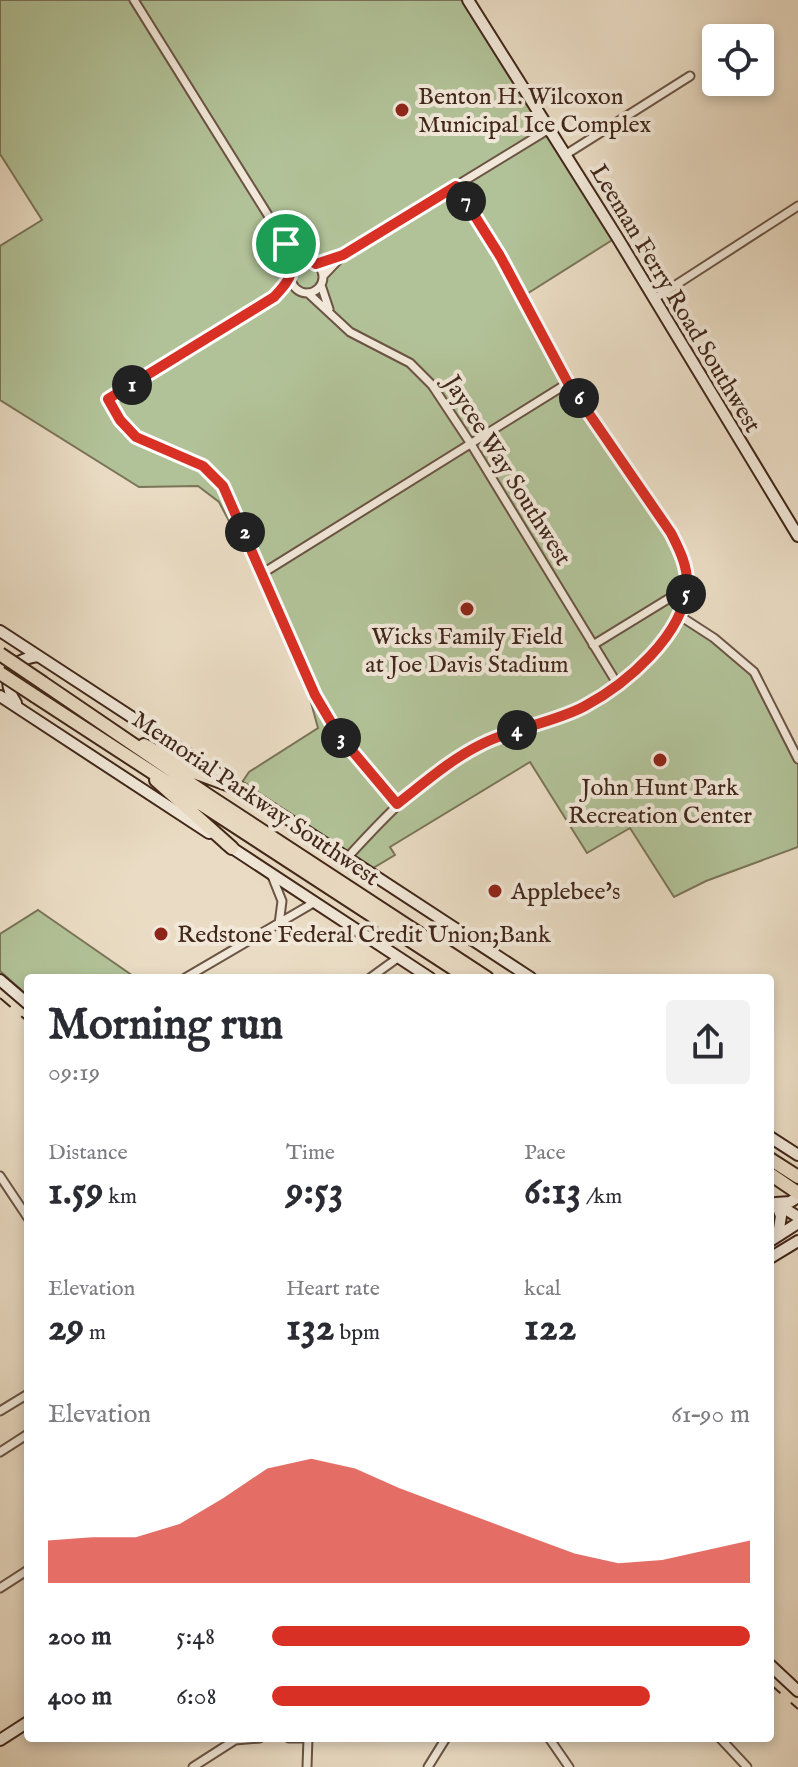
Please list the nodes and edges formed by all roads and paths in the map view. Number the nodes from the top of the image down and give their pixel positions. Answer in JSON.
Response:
{"nodes":[{"id":1,"x":134,"y":0,"type":"edge"},
{"id":2,"x":468,"y":0,"type":"edge"},
{"id":3,"x":690,"y":76,"type":"dead end"},
{"id":4,"x":549,"y":129,"type":"junction"},
{"id":5,"x":565,"y":155,"type":"junction"},
{"id":6,"x":456,"y":186,"type":"junction"},
{"id":7,"x":798,"y":206,"type":"edge"},
{"id":8,"x":286,"y":244,"type":"junction"},
{"id":9,"x":343,"y":255,"type":"junction"},
{"id":10,"x":313,"y":263,"type":"junction"},
{"id":11,"x":292,"y":272,"type":"junction"},
{"id":12,"x":323,"y":276,"type":"junction"},
{"id":13,"x":321,"y":285,"type":"junction"},
{"id":14,"x":297,"y":290,"type":"junction"},
{"id":15,"x":308,"y":293,"type":"junction"},
{"id":16,"x":274,"y":297,"type":"junction"},
{"id":17,"x":654,"y":299,"type":"junction"},
{"id":18,"x":330,"y":311,"type":"junction"},
{"id":19,"x":568,"y":383,"type":"junction"},
{"id":20,"x":471,"y":444,"type":"junction"},
{"id":21,"x":798,"y":536,"type":"edge"},
{"id":22,"x":263,"y":573,"type":"junction"},
{"id":23,"x":685,"y":597,"type":"junction"},
{"id":24,"x":680,"y":616,"type":"junction"},
{"id":25,"x":0,"y":631,"type":"edge"},
{"id":26,"x":593,"y":645,"type":"junction"},
{"id":27,"x":0,"y":654,"type":"edge"},
{"id":28,"x":38,"y":656,"type":"junction"},
{"id":29,"x":0,"y":673,"type":"edge"},
{"id":30,"x":618,"y":685,"type":"junction"},
{"id":31,"x":0,"y":696,"type":"edge"},
{"id":32,"x":20,"y":709,"type":"junction"},
{"id":33,"x":122,"y":735,"type":"junction"},
{"id":34,"x":798,"y":759,"type":"edge"},
{"id":35,"x":143,"y":766,"type":"junction"},
{"id":36,"x":243,"y":790,"type":"junction"},
{"id":37,"x":397,"y":804,"type":"junction"},
{"id":38,"x":232,"y":848,"type":"junction"},
{"id":39,"x":347,"y":858,"type":"junction"},
{"id":40,"x":271,"y":874,"type":"junction"},
{"id":41,"x":315,"y":902,"type":"junction"},
{"id":42,"x":279,"y":924,"type":"junction"},
{"id":43,"x":399,"y":957,"type":"junction"},
{"id":44,"x":192,"y":974,"type":"edge"},
{"id":45,"x":376,"y":974,"type":"edge"},
{"id":46,"x":424,"y":974,"type":"edge"},
{"id":47,"x":462,"y":974,"type":"edge"},
{"id":48,"x":481,"y":974,"type":"edge"},
{"id":49,"x":525,"y":974,"type":"edge"},
{"id":50,"x":0,"y":980,"type":"edge"},
{"id":51,"x":24,"y":1001,"type":"edge"},
{"id":52,"x":774,"y":1140,"type":"edge"},
{"id":53,"x":798,"y":1155,"type":"edge"},
{"id":54,"x":774,"y":1162,"type":"edge"},
{"id":55,"x":774,"y":1177,"type":"edge"},
{"id":56,"x":798,"y":1177,"type":"edge"},
{"id":57,"x":1,"y":1179,"type":"edge"},
{"id":58,"x":798,"y":1195,"type":"edge"},
{"id":59,"x":774,"y":1201,"type":"edge"},
{"id":60,"x":774,"y":1202,"type":"edge"},
{"id":61,"x":774,"y":1203,"type":"edge"},
{"id":62,"x":24,"y":1212,"type":"edge"},
{"id":63,"x":798,"y":1220,"type":"edge"},
{"id":64,"x":774,"y":1238,"type":"edge"},
{"id":65,"x":798,"y":1241,"type":"edge"},
{"id":66,"x":774,"y":1256,"type":"edge"},
{"id":67,"x":24,"y":1396,"type":"edge"},
{"id":68,"x":0,"y":1411,"type":"edge"},
{"id":69,"x":24,"y":1437,"type":"edge"},
{"id":70,"x":0,"y":1452,"type":"edge"},
{"id":71,"x":24,"y":1573,"type":"edge"},
{"id":72,"x":0,"y":1588,"type":"edge"},
{"id":73,"x":774,"y":1669,"type":"edge"},
{"id":74,"x":798,"y":1691,"type":"edge"},
{"id":75,"x":24,"y":1725,"type":"edge"},
{"id":76,"x":0,"y":1740,"type":"edge"},
{"id":77,"x":232,"y":1742,"type":"edge"},
{"id":78,"x":308,"y":1742,"type":"edge"},
{"id":79,"x":444,"y":1742,"type":"edge"},
{"id":80,"x":552,"y":1742,"type":"edge"},
{"id":81,"x":724,"y":1742,"type":"edge"},
{"id":82,"x":193,"y":1767,"type":"edge"},
{"id":83,"x":307,"y":1767,"type":"edge"},
{"id":84,"x":428,"y":1767,"type":"edge"},
{"id":85,"x":569,"y":1767,"type":"edge"},
{"id":86,"x":747,"y":1767,"type":"edge"}],
"edges":[{"from":1,"to":8,"type":"street"},
{"from":2,"to":4,"type":"main road","name":"Leeman Ferry Road Southwest"},
{"from":3,"to":5,"type":"street"},
{"from":4,"to":5,"type":"main road","name":"Leeman Ferry Road Southwest"},
{"from":4,"to":6,"type":"street"},
{"from":5,"to":17,"type":"main road","name":"Leeman Ferry Road Southwest"},
{"from":6,"to":9,"type":"street"},
{"from":6,"to":19,"type":"street"},
{"from":7,"to":17,"type":"street"},
{"from":8,"to":10,"type":"street"},
{"from":8,"to":11,"type":"street"},
{"from":9,"to":10,"type":"street"},
{"from":9,"to":12,"type":"street"},
{"from":10,"to":11,"type":"street"},
{"from":10,"to":12,"type":"street"},
{"from":11,"to":14,"type":"street"},
{"from":11,"to":16,"type":"street"},
{"from":12,"to":13,"type":"street"},
{"from":13,"to":15,"type":"street"},
{"from":13,"to":18,"type":"street","name":"Jaycee Way Southwest"},
{"from":14,"to":15,"type":"street"},
{"from":14,"to":16,"type":"street"},
{"from":15,"to":18,"type":"street","name":"Jaycee Way Southwest"},
{"from":16,"to":22,"type":"street"},
{"from":17,"to":21,"type":"main road","name":"Leeman Ferry Road Southwest"},
{"from":18,"to":20,"type":"street","name":"Jaycee Way Southwest"},
{"from":19,"to":20,"type":"street"},
{"from":19,"to":23,"type":"street"},
{"from":20,"to":22,"type":"street"},
{"from":20,"to":26,"type":"street","name":"Jaycee Way Southwest"},
{"from":22,"to":37,"type":"street"},
{"from":23,"to":24,"type":"street"},
{"from":23,"to":26,"type":"street"},
{"from":24,"to":30,"type":"street"},
{"from":24,"to":34,"type":"street"},
{"from":25,"to":28,"type":"main road"},
{"from":26,"to":30,"type":"street","name":"Jaycee Way Southwest"},
{"from":27,"to":33,"type":"highway","name":"Memorial Parkway Southwest","bridge":true},
{"from":28,"to":32,"type":"main road"},
{"from":28,"to":36,"type":"main road"},
{"from":29,"to":35,"type":"highway","name":"Memorial Parkway Southwest","bridge":true},
{"from":30,"to":37,"type":"street"},
{"from":31,"to":32,"type":"main road"},
{"from":32,"to":38,"type":"main road"},
{"from":33,"to":36,"type":"highway"},
{"from":33,"to":48,"type":"highway","name":"Memorial Parkway Southwest"},
{"from":35,"to":38,"type":"highway"},
{"from":35,"to":47,"type":"highway","name":"Memorial Parkway Southwest"},
{"from":36,"to":39,"type":"main road"},
{"from":37,"to":39,"type":"street"},
{"from":38,"to":40,"type":"main road"},
{"from":39,"to":49,"type":"main road"},
{"from":40,"to":41,"type":"main road"},
{"from":40,"to":42,"type":"street"},
{"from":41,"to":42,"type":"street"},
{"from":41,"to":43,"type":"main road"},
{"from":42,"to":44,"type":"street"},
{"from":43,"to":45,"type":"street"},
{"from":43,"to":46,"type":"main road"},
{"from":50,"to":51,"type":"main road"},
{"from":52,"to":53,"type":"main road"},
{"from":54,"to":56,"type":"highway"},
{"from":55,"to":58,"type":"highway"},
{"from":57,"to":62,"type":"street"},
{"from":58,"to":59,"type":"main road"},
{"from":60,"to":63,"type":"main road"},
{"from":61,"to":64,"type":"main road"},
{"from":63,"to":64,"type":"main road"},
{"from":65,"to":66,"type":"main road"},
{"from":67,"to":68,"type":"street"},
{"from":69,"to":70,"type":"street"},
{"from":71,"to":72,"type":"street"},
{"from":73,"to":74,"type":"main road"},
{"from":75,"to":76,"type":"main road"},
{"from":77,"to":82,"type":"street"},
{"from":78,"to":83,"type":"street"},
{"from":79,"to":84,"type":"street"},
{"from":80,"to":85,"type":"street"},
{"from":81,"to":86,"type":"street"}]}
